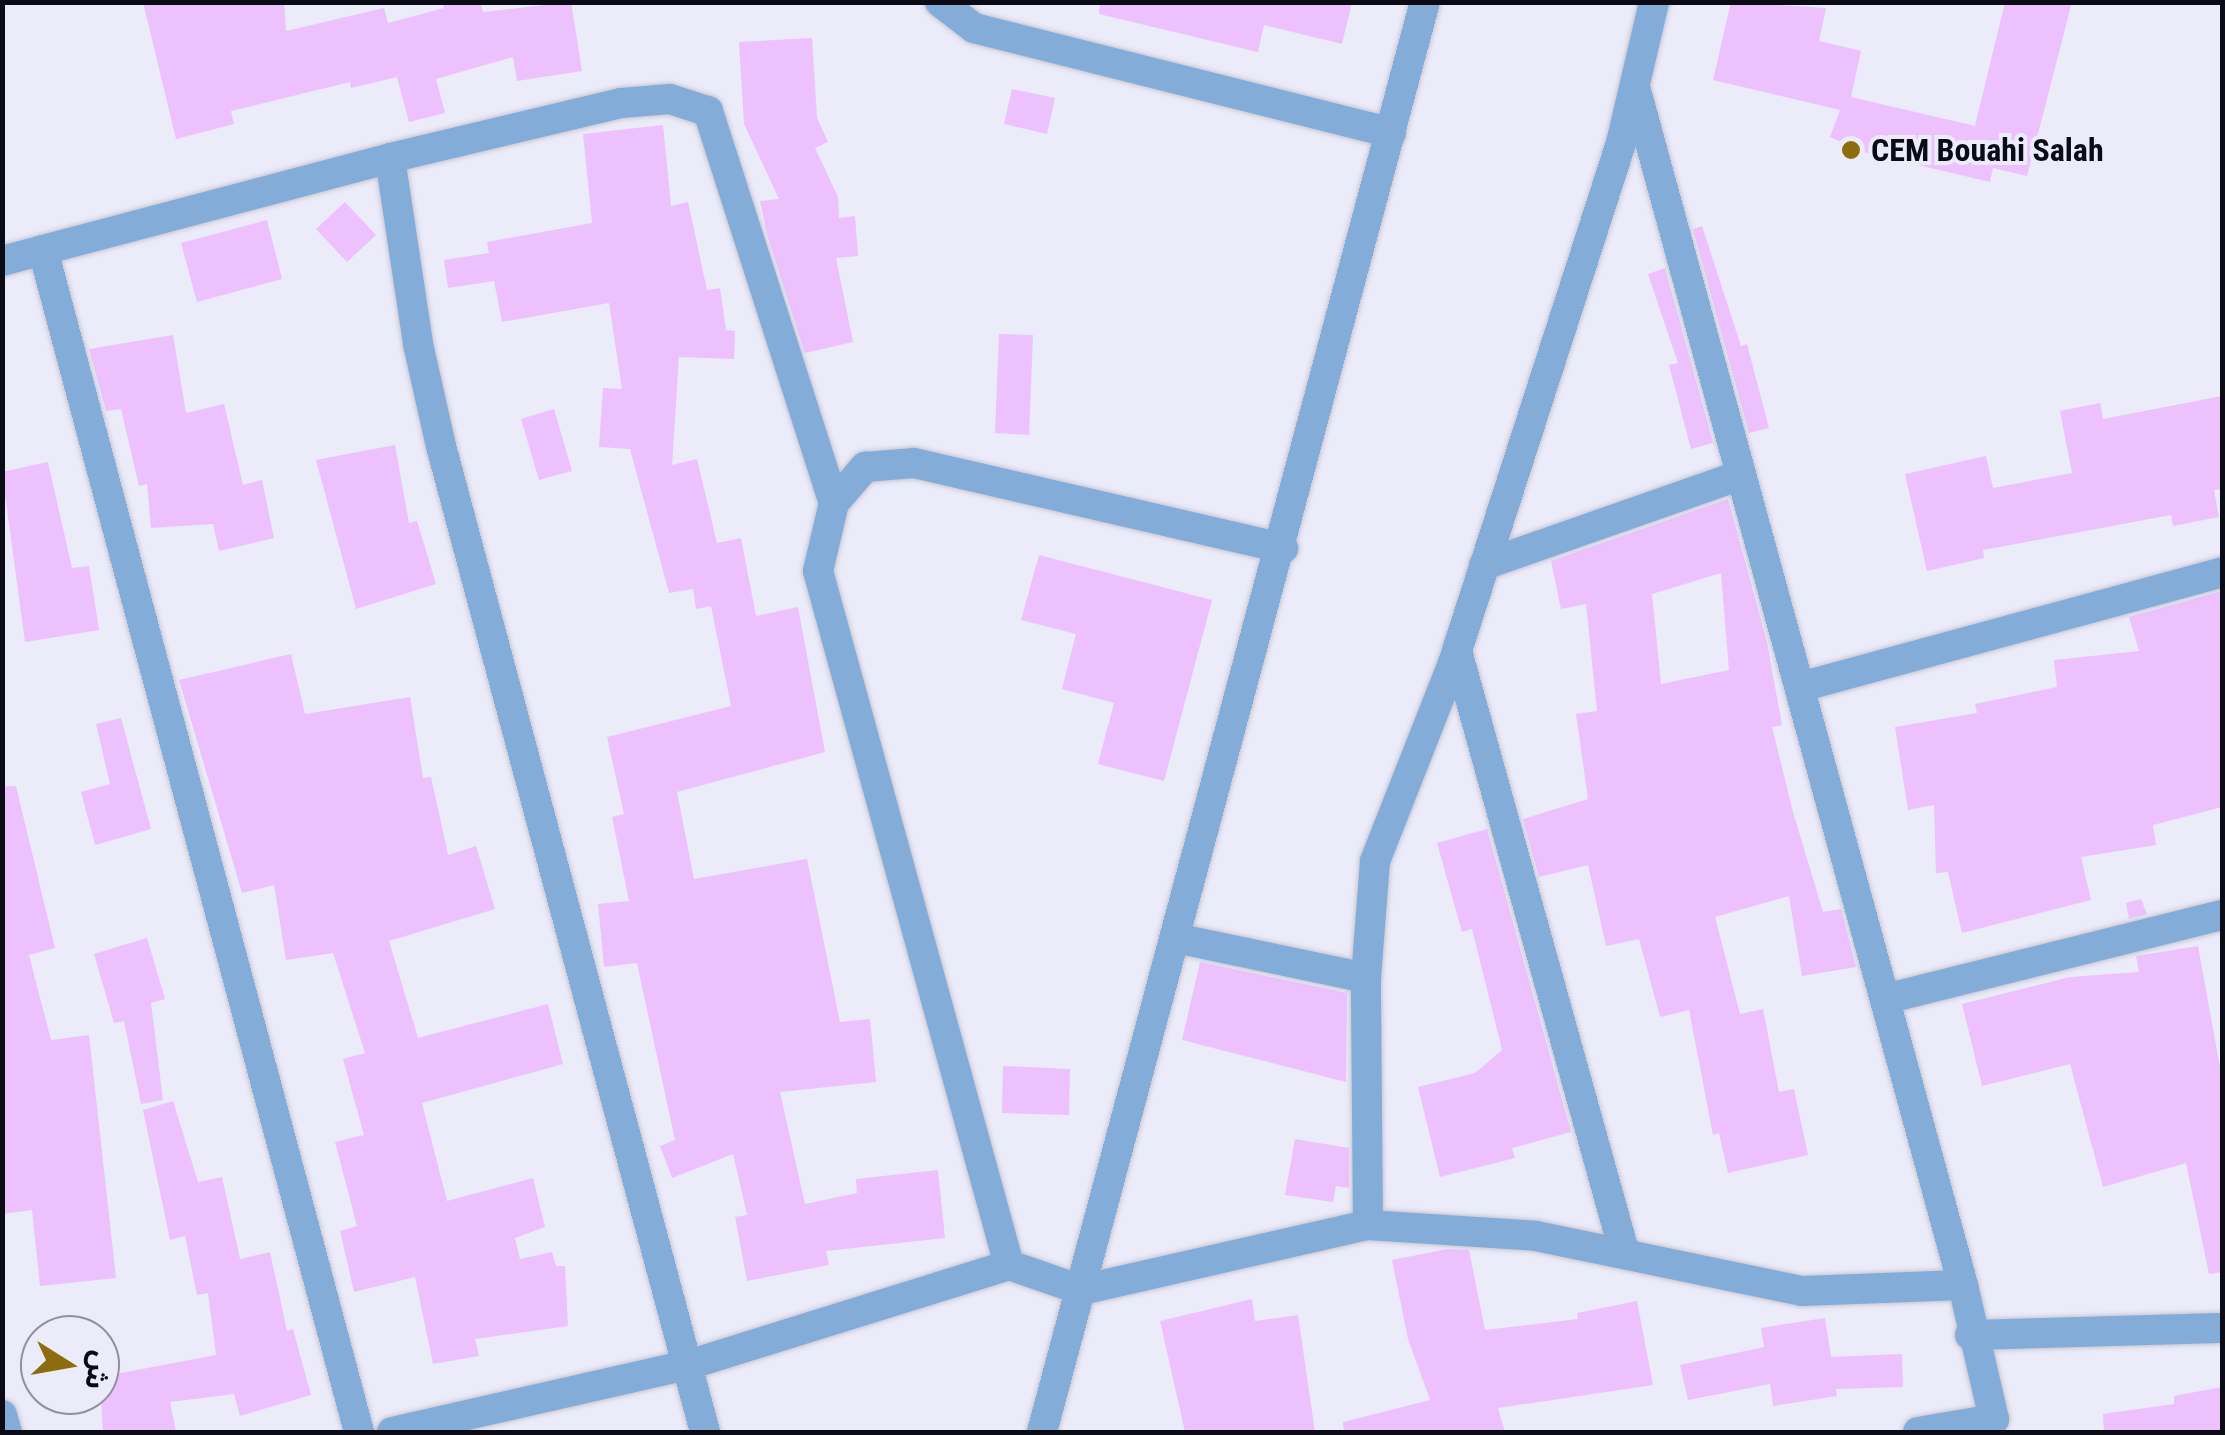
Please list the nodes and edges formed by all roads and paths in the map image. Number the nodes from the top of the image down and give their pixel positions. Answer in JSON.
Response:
{"nodes":[{"id":1,"x":940,"y":2,"type":"edge"},
{"id":2,"x":1425,"y":2,"type":"edge"},
{"id":3,"x":1654,"y":2,"type":"edge"},
{"id":4,"x":1634,"y":84,"type":"junction"},
{"id":5,"x":1391,"y":133,"type":"junction"},
{"id":6,"x":390,"y":158,"type":"junction"},
{"id":7,"x":43,"y":250,"type":"junction"},
{"id":8,"x":2,"y":261,"type":"edge"},
{"id":9,"x":1742,"y":475,"type":"junction"},
{"id":10,"x":834,"y":504,"type":"junction"},
{"id":11,"x":1283,"y":548,"type":"junction"},
{"id":12,"x":1484,"y":565,"type":"junction"},
{"id":13,"x":2222,"y":572,"type":"edge"},
{"id":14,"x":1457,"y":651,"type":"junction"},
{"id":15,"x":1800,"y":687,"type":"junction"},
{"id":16,"x":2222,"y":915,"type":"edge"},
{"id":17,"x":1174,"y":938,"type":"junction"},
{"id":18,"x":1366,"y":978,"type":"junction"},
{"id":19,"x":1885,"y":999,"type":"junction"},
{"id":20,"x":1368,"y":1225,"type":"junction"},
{"id":21,"x":1624,"y":1251,"type":"junction"},
{"id":22,"x":1009,"y":1265,"type":"junction"},
{"id":23,"x":1963,"y":1285,"type":"junction"},
{"id":24,"x":1081,"y":1290,"type":"junction"},
{"id":25,"x":2222,"y":1328,"type":"edge"},
{"id":26,"x":1970,"y":1336,"type":"junction"},
{"id":27,"x":688,"y":1365,"type":"junction"},
{"id":28,"x":2,"y":1415,"type":"edge"},
{"id":29,"x":1996,"y":1426,"type":"edge"},
{"id":30,"x":7,"y":1432,"type":"edge"},
{"id":31,"x":359,"y":1432,"type":"edge"},
{"id":32,"x":392,"y":1432,"type":"edge"},
{"id":33,"x":706,"y":1432,"type":"edge"},
{"id":34,"x":1042,"y":1432,"type":"edge"},
{"id":35,"x":1918,"y":1432,"type":"edge"}],
"edges":[{"from":1,"to":5,"type":"street"},
{"from":2,"to":5,"type":"street"},
{"from":3,"to":4,"type":"street"},
{"from":4,"to":9,"type":"street"},
{"from":4,"to":12,"type":"street"},
{"from":5,"to":11,"type":"street"},
{"from":6,"to":7,"type":"street"},
{"from":6,"to":10,"type":"street"},
{"from":6,"to":27,"type":"street"},
{"from":7,"to":8,"type":"street"},
{"from":7,"to":31,"type":"street"},
{"from":9,"to":12,"type":"street"},
{"from":9,"to":15,"type":"street"},
{"from":10,"to":11,"type":"street"},
{"from":10,"to":22,"type":"street"},
{"from":11,"to":17,"type":"street"},
{"from":12,"to":14,"type":"street"},
{"from":13,"to":15,"type":"street"},
{"from":14,"to":18,"type":"street"},
{"from":14,"to":21,"type":"street"},
{"from":15,"to":19,"type":"street"},
{"from":16,"to":19,"type":"street"},
{"from":17,"to":18,"type":"street"},
{"from":17,"to":24,"type":"street"},
{"from":18,"to":20,"type":"street"},
{"from":19,"to":23,"type":"street"},
{"from":20,"to":21,"type":"street"},
{"from":20,"to":24,"type":"street"},
{"from":21,"to":23,"type":"street"},
{"from":22,"to":24,"type":"street"},
{"from":22,"to":27,"type":"street"},
{"from":23,"to":26,"type":"street"},
{"from":24,"to":34,"type":"street"},
{"from":25,"to":26,"type":"street"},
{"from":26,"to":29,"type":"street"},
{"from":27,"to":32,"type":"street"},
{"from":27,"to":33,"type":"street"},
{"from":28,"to":30,"type":"street"},
{"from":29,"to":35,"type":"street"}]}
